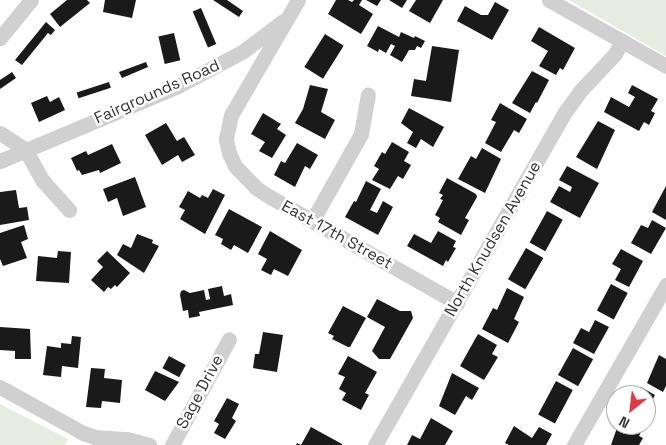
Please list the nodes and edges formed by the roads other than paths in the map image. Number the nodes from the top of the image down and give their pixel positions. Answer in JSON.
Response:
{"nodes":[{"id":1,"x":31,"y":0,"type":"edge"},
{"id":2,"x":298,"y":0,"type":"edge"},
{"id":3,"x":549,"y":0,"type":"edge"},
{"id":4,"x":288,"y":17,"type":"junction"},
{"id":5,"x":0,"y":38,"type":"edge"},
{"id":6,"x":622,"y":41,"type":"junction"},
{"id":7,"x":666,"y":66,"type":"edge"},
{"id":8,"x":368,"y":94,"type":"dead end"},
{"id":9,"x":0,"y":133,"type":"edge"},
{"id":10,"x":24,"y":149,"type":"junction"},
{"id":11,"x":0,"y":161,"type":"edge"},
{"id":12,"x":69,"y":210,"type":"dead end"},
{"id":13,"x":312,"y":221,"type":"junction"},
{"id":14,"x":666,"y":285,"type":"edge"},
{"id":15,"x":457,"y":303,"type":"junction"},
{"id":16,"x":229,"y":339,"type":"dead end"},
{"id":17,"x":0,"y":387,"type":"edge"},
{"id":18,"x":149,"y":445,"type":"edge"},
{"id":19,"x":172,"y":445,"type":"edge"},
{"id":20,"x":375,"y":445,"type":"edge"},
{"id":21,"x":574,"y":445,"type":"edge"}],
"edges":[{"from":1,"to":5,"type":"street"},
{"from":2,"to":4,"type":"street","name":"Fairgrounds Road"},
{"from":3,"to":6,"type":"street"},
{"from":4,"to":10,"type":"street","name":"Fairgrounds Road"},
{"from":4,"to":13,"type":"street","name":"East 17th Street"},
{"from":6,"to":7,"type":"street"},
{"from":6,"to":15,"type":"street","name":"North Knudsen Avenue"},
{"from":8,"to":13,"type":"street"},
{"from":9,"to":10,"type":"street"},
{"from":10,"to":11,"type":"street","name":"Fairgrounds Road"},
{"from":10,"to":12,"type":"street"},
{"from":13,"to":15,"type":"street","name":"East 17th Street"},
{"from":14,"to":21,"type":"street"},
{"from":15,"to":20,"type":"street","name":"North Knudsen Avenue"},
{"from":16,"to":19,"type":"street","name":"Sage Drive"},
{"from":17,"to":18,"type":"street"}]}
